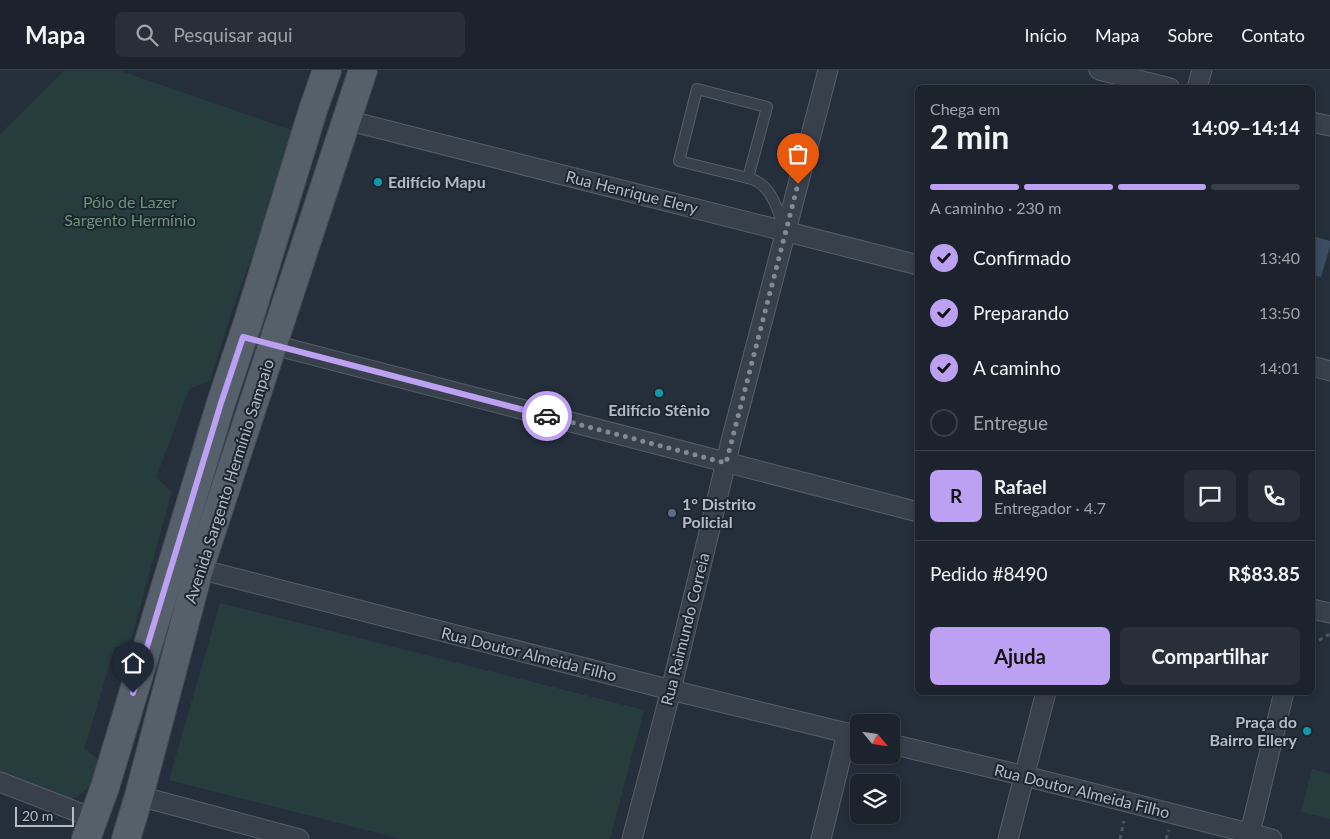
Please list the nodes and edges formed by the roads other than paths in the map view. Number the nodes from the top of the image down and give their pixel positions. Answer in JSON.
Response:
{"nodes":[{"id":1,"x":327,"y":70,"type":"edge"},
{"id":2,"x":363,"y":70,"type":"edge"},
{"id":3,"x":828,"y":70,"type":"edge"},
{"id":4,"x":1100,"y":70,"type":"edge"},
{"id":5,"x":1202,"y":70,"type":"edge"},
{"id":6,"x":1158,"y":85,"type":"edge"},
{"id":7,"x":1198,"y":85,"type":"edge"},
{"id":8,"x":346,"y":120,"type":"junction"},
{"id":9,"x":1315,"y":123,"type":"edge"},
{"id":10,"x":1330,"y":126,"type":"edge"},
{"id":11,"x":748,"y":178,"type":"junction"},
{"id":12,"x":785,"y":231,"type":"junction"},
{"id":13,"x":915,"y":264,"type":"edge"},
{"id":14,"x":243,"y":337,"type":"junction"},
{"id":15,"x":274,"y":345,"type":"junction"},
{"id":16,"x":1315,"y":367,"type":"edge"},
{"id":17,"x":1330,"y":370,"type":"edge"},
{"id":18,"x":726,"y":463,"type":"junction"},
{"id":19,"x":915,"y":511,"type":"edge"},
{"id":20,"x":199,"y":569,"type":"junction"},
{"id":21,"x":1315,"y":609,"type":"edge"},
{"id":22,"x":1330,"y":613,"type":"edge"},
{"id":23,"x":671,"y":690,"type":"junction"},
{"id":24,"x":1045,"y":695,"type":"edge"},
{"id":25,"x":1283,"y":695,"type":"edge"},
{"id":26,"x":850,"y":733,"type":"edge"},
{"id":27,"x":850,"y":744,"type":"edge"},
{"id":28,"x":900,"y":746,"type":"edge"},
{"id":29,"x":1025,"y":776,"type":"junction"},
{"id":30,"x":0,"y":782,"type":"edge"},
{"id":31,"x":139,"y":796,"type":"junction"},
{"id":32,"x":90,"y":828,"type":"edge"},
{"id":33,"x":1250,"y":833,"type":"junction"},
{"id":34,"x":292,"y":838,"type":"edge"},
{"id":35,"x":126,"y":839,"type":"edge"},
{"id":36,"x":632,"y":839,"type":"edge"},
{"id":37,"x":821,"y":839,"type":"edge"},
{"id":38,"x":1008,"y":839,"type":"edge"},
{"id":39,"x":1272,"y":839,"type":"edge"}],
"edges":[{"from":1,"to":14,"type":"main road","name":"Avenida Sargento Hermínio Sampaio"},
{"from":2,"to":8,"type":"main road","name":"Avenida Sargento Hermínio Sampaio"},
{"from":3,"to":12,"type":"street","name":"Rua Raimundo Correia"},
{"from":4,"to":6,"type":"street"},
{"from":5,"to":7,"type":"street"},
{"from":8,"to":12,"type":"street","name":"Rua Henrique Elery"},
{"from":8,"to":15,"type":"main road","name":"Avenida Sargento Hermínio Sampaio"},
{"from":9,"to":10,"type":"street"},
{"from":11,"to":11,"type":"lane"},
{"from":11,"to":12,"type":"lane"},
{"from":12,"to":13,"type":"street","name":"Rua Henrique Elery"},
{"from":12,"to":18,"type":"street","name":"Rua Raimundo Correia"},
{"from":14,"to":15,"type":"street"},
{"from":14,"to":32,"type":"main road","name":"Avenida Sargento Hermínio Sampaio"},
{"from":15,"to":18,"type":"street"},
{"from":15,"to":20,"type":"main road","name":"Avenida Sargento Hermínio Sampaio"},
{"from":16,"to":17,"type":"street"},
{"from":18,"to":19,"type":"street"},
{"from":18,"to":23,"type":"street","name":"Rua Raimundo Correia"},
{"from":20,"to":23,"type":"street","name":"Rua Doutor Almeida Filho"},
{"from":20,"to":31,"type":"main road","name":"Avenida Sargento Hermínio Sampaio"},
{"from":21,"to":22,"type":"street"},
{"from":23,"to":26,"type":"street","name":"Rua Doutor Almeida Filho"},
{"from":23,"to":36,"type":"street","name":"Rua Raimundo Correia"},
{"from":24,"to":29,"type":"street"},
{"from":25,"to":33,"type":"street"},
{"from":27,"to":37,"type":"street"},
{"from":28,"to":29,"type":"street","name":"Rua Doutor Almeida Filho"},
{"from":29,"to":33,"type":"street","name":"Rua Doutor Almeida Filho"},
{"from":29,"to":38,"type":"street"},
{"from":30,"to":32,"type":"street"},
{"from":31,"to":34,"type":"street"},
{"from":31,"to":35,"type":"main road","name":"Avenida Sargento Hermínio Sampaio"},
{"from":33,"to":39,"type":"street","name":"Rua Doutor Almeida Filho"}]}
